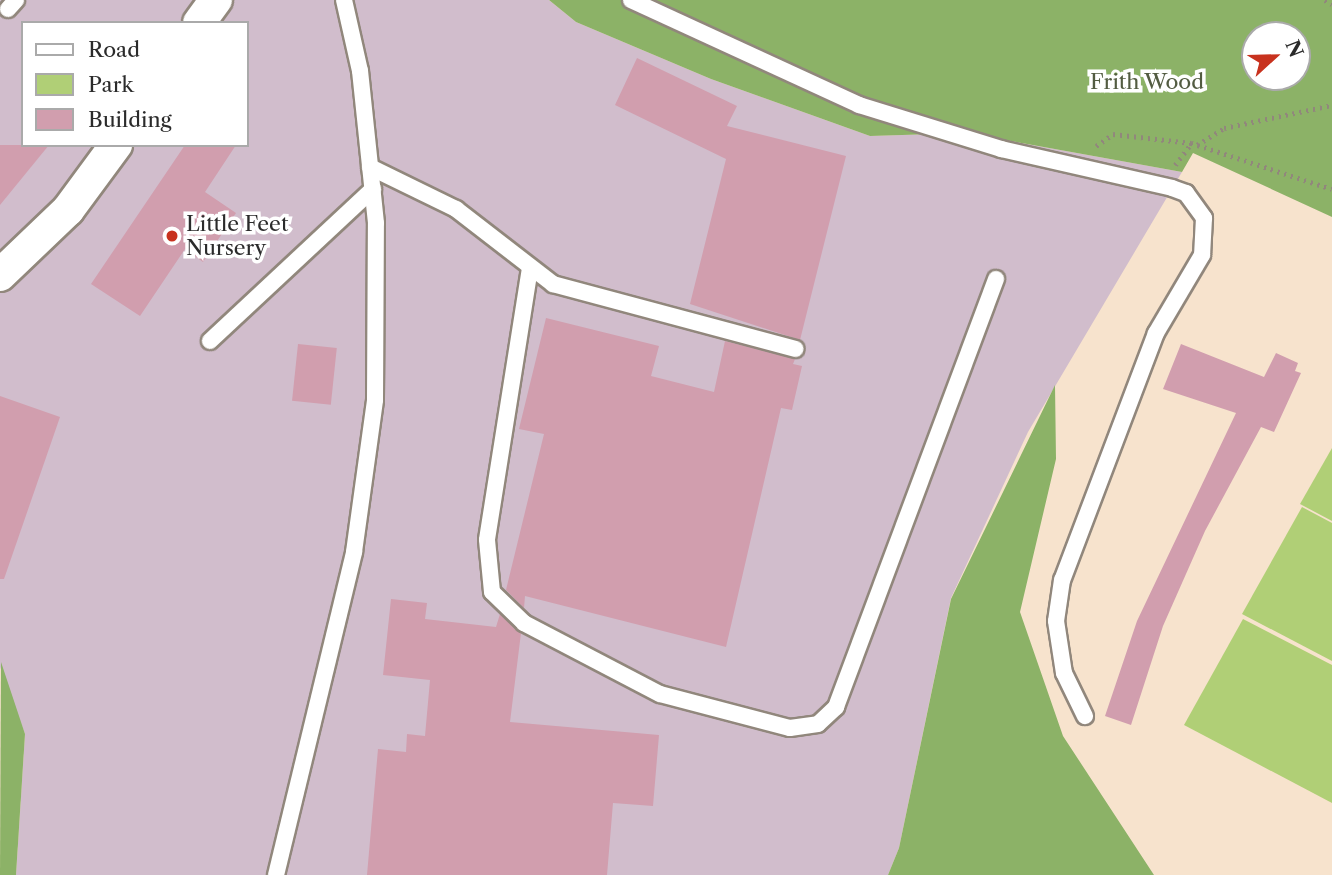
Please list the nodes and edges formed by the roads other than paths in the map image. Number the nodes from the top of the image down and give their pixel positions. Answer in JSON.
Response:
{"nodes":[{"id":1,"x":216,"y":0,"type":"edge"},
{"id":2,"x":344,"y":0,"type":"edge"},
{"id":3,"x":631,"y":0,"type":"edge"},
{"id":4,"x":200,"y":21,"type":"edge"},
{"id":5,"x":115,"y":147,"type":"edge"},
{"id":6,"x":370,"y":167,"type":"junction"},
{"id":7,"x":373,"y":190,"type":"junction"},
{"id":8,"x":530,"y":268,"type":"junction"},
{"id":9,"x":0,"y":275,"type":"edge"},
{"id":10,"x":996,"y":279,"type":"dead end"},
{"id":11,"x":210,"y":341,"type":"dead end"},
{"id":12,"x":796,"y":349,"type":"dead end"},
{"id":13,"x":1085,"y":716,"type":"dead end"},
{"id":14,"x":276,"y":875,"type":"edge"}],
"edges":[{"from":1,"to":4,"type":"street"},
{"from":2,"to":6,"type":"lane"},
{"from":3,"to":13,"type":"lane"},
{"from":5,"to":9,"type":"street"},
{"from":6,"to":7,"type":"lane"},
{"from":6,"to":8,"type":"lane"},
{"from":7,"to":11,"type":"lane"},
{"from":7,"to":14,"type":"lane"},
{"from":8,"to":10,"type":"lane"},
{"from":8,"to":12,"type":"lane"}]}
